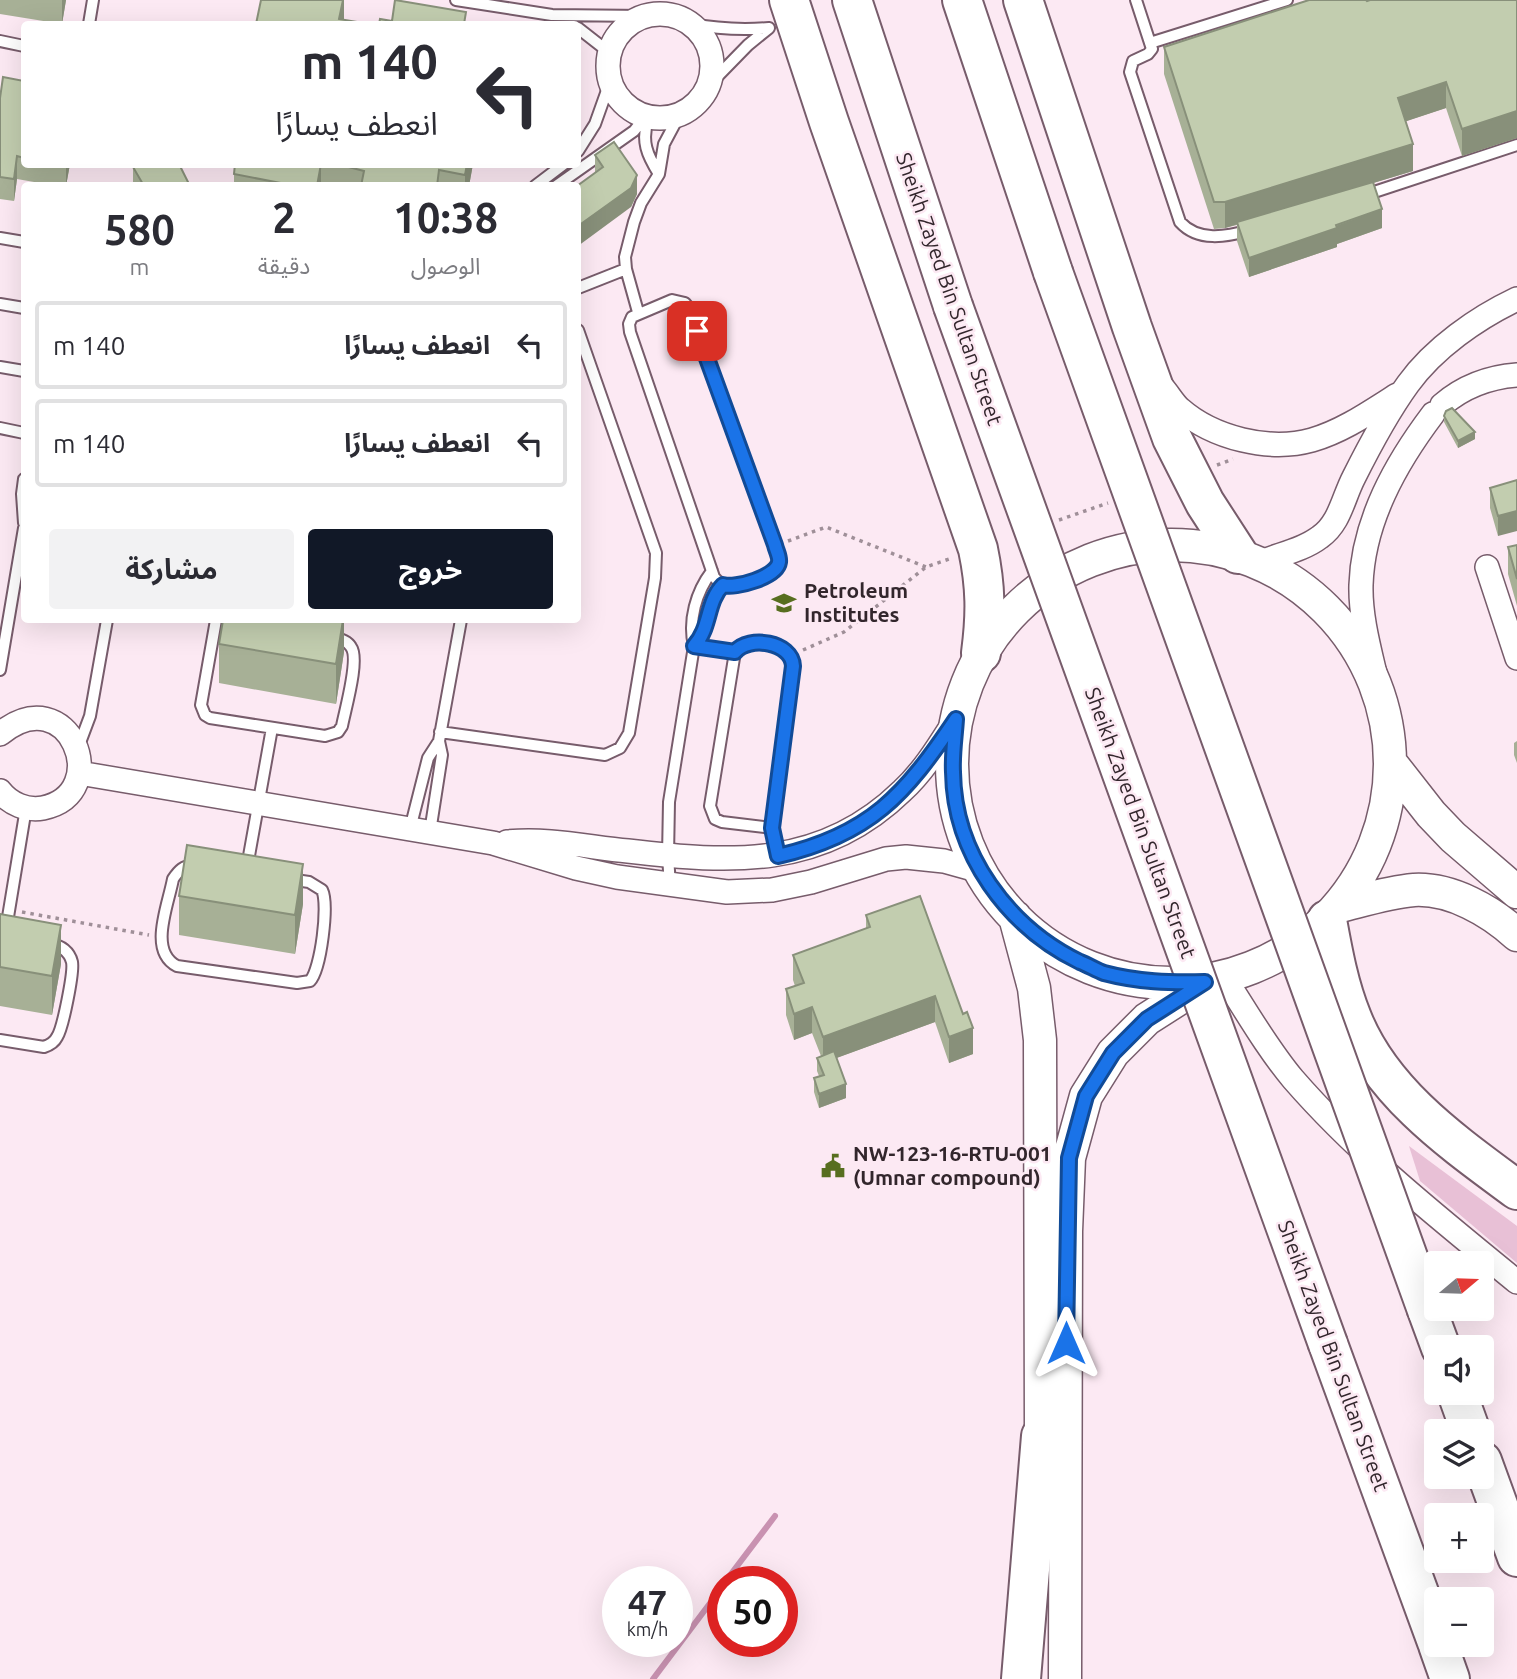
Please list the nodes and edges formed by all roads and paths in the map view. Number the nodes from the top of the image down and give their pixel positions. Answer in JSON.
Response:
{"nodes":[{"id":1,"x":93,"y":0,"type":"edge"},
{"id":2,"x":456,"y":0,"type":"edge"},
{"id":3,"x":688,"y":0,"type":"edge"},
{"id":4,"x":789,"y":0,"type":"edge"},
{"id":5,"x":852,"y":0,"type":"edge"},
{"id":6,"x":962,"y":0,"type":"edge"},
{"id":7,"x":1023,"y":0,"type":"edge"},
{"id":8,"x":1136,"y":0,"type":"edge"},
{"id":9,"x":1287,"y":0,"type":"edge"},
{"id":10,"x":654,"y":10,"type":"edge"},
{"id":11,"x":552,"y":15,"type":"junction"},
{"id":12,"x":90,"y":21,"type":"edge"},
{"id":13,"x":565,"y":21,"type":"edge"},
{"id":14,"x":691,"y":24,"type":"junction"},
{"id":15,"x":581,"y":30,"type":"edge"},
{"id":16,"x":0,"y":41,"type":"edge"},
{"id":17,"x":1150,"y":43,"type":"junction"},
{"id":18,"x":21,"y":45,"type":"edge"},
{"id":19,"x":610,"y":53,"type":"junction"},
{"id":20,"x":610,"y":82,"type":"junction"},
{"id":21,"x":708,"y":86,"type":"junction"},
{"id":22,"x":680,"y":114,"type":"junction"},
{"id":23,"x":647,"y":117,"type":"junction"},
{"id":24,"x":1517,"y":145,"type":"edge"},
{"id":25,"x":581,"y":146,"type":"edge"},
{"id":26,"x":559,"y":168,"type":"edge"},
{"id":27,"x":659,"y":174,"type":"junction"},
{"id":28,"x":540,"y":182,"type":"edge"},
{"id":29,"x":562,"y":182,"type":"edge"},
{"id":30,"x":1354,"y":198,"type":"edge"},
{"id":31,"x":1265,"y":225,"type":"edge"},
{"id":32,"x":0,"y":238,"type":"edge"},
{"id":33,"x":21,"y":242,"type":"edge"},
{"id":34,"x":626,"y":270,"type":"junction"},
{"id":35,"x":581,"y":287,"type":"edge"},
{"id":36,"x":1517,"y":299,"type":"edge"},
{"id":37,"x":0,"y":304,"type":"edge"},
{"id":38,"x":21,"y":308,"type":"edge"},
{"id":39,"x":638,"y":312,"type":"junction"},
{"id":40,"x":1132,"y":327,"type":"junction"},
{"id":41,"x":581,"y":339,"type":"edge"},
{"id":42,"x":0,"y":367,"type":"edge"},
{"id":43,"x":21,"y":370,"type":"edge"},
{"id":44,"x":1517,"y":375,"type":"edge"},
{"id":45,"x":1403,"y":392,"type":"junction"},
{"id":46,"x":0,"y":428,"type":"edge"},
{"id":47,"x":21,"y":432,"type":"edge"},
{"id":48,"x":1278,"y":444,"type":"junction"},
{"id":49,"x":1189,"y":475,"type":"junction"},
{"id":50,"x":1115,"y":501,"type":"dead end"},
{"id":51,"x":1052,"y":523,"type":"dead end"},
{"id":52,"x":21,"y":543,"type":"edge"},
{"id":53,"x":775,"y":545,"type":"junction"},
{"id":54,"x":978,"y":549,"type":"junction"},
{"id":55,"x":1250,"y":558,"type":"junction"},
{"id":56,"x":926,"y":567,"type":"junction"},
{"id":57,"x":1487,"y":567,"type":"dead end"},
{"id":58,"x":712,"y":571,"type":"junction"},
{"id":59,"x":723,"y":585,"type":"junction"},
{"id":60,"x":106,"y":623,"type":"edge"},
{"id":61,"x":216,"y":623,"type":"edge"},
{"id":62,"x":460,"y":623,"type":"edge"},
{"id":63,"x":324,"y":628,"type":"edge"},
{"id":64,"x":694,"y":646,"type":"junction"},
{"id":65,"x":735,"y":652,"type":"junction"},
{"id":66,"x":981,"y":653,"type":"junction"},
{"id":67,"x":791,"y":655,"type":"junction"},
{"id":68,"x":1517,"y":658,"type":"edge"},
{"id":69,"x":0,"y":670,"type":"edge"},
{"id":70,"x":1380,"y":696,"type":"junction"},
{"id":71,"x":956,"y":719,"type":"junction"},
{"id":72,"x":272,"y":728,"type":"junction"},
{"id":73,"x":0,"y":734,"type":"edge"},
{"id":74,"x":440,"y":737,"type":"junction"},
{"id":75,"x":78,"y":748,"type":"junction"},
{"id":76,"x":1391,"y":763,"type":"junction"},
{"id":77,"x":79,"y":773,"type":"junction"},
{"id":78,"x":0,"y":791,"type":"edge"},
{"id":79,"x":258,"y":803,"type":"junction"},
{"id":80,"x":26,"y":808,"type":"junction"},
{"id":81,"x":772,"y":828,"type":"junction"},
{"id":82,"x":420,"y":830,"type":"junction"},
{"id":83,"x":494,"y":843,"type":"junction"},
{"id":84,"x":668,"y":856,"type":"junction"},
{"id":85,"x":778,"y":856,"type":"junction"},
{"id":86,"x":980,"y":871,"type":"junction"},
{"id":87,"x":246,"y":873,"type":"junction"},
{"id":88,"x":670,"y":886,"type":"junction"},
{"id":89,"x":1517,"y":892,"type":"edge"},
{"id":90,"x":10,"y":909,"type":"junction"},
{"id":91,"x":1333,"y":913,"type":"junction"},
{"id":92,"x":1015,"y":917,"type":"junction"},
{"id":93,"x":1517,"y":935,"type":"edge"},
{"id":94,"x":2,"y":936,"type":"edge"},
{"id":95,"x":17,"y":938,"type":"edge"},
{"id":96,"x":161,"y":938,"type":"junction"},
{"id":97,"x":30,"y":940,"type":"edge"},
{"id":98,"x":1214,"y":979,"type":"junction"},
{"id":99,"x":0,"y":1041,"type":"edge"},
{"id":100,"x":1517,"y":1190,"type":"edge"},
{"id":101,"x":1517,"y":1282,"type":"edge"},
{"id":102,"x":1436,"y":1335,"type":"edge"},
{"id":103,"x":1041,"y":1436,"type":"junction"},
{"id":104,"x":1492,"y":1489,"type":"edge"},
{"id":105,"x":1517,"y":1557,"type":"edge"},
{"id":106,"x":1424,"y":1607,"type":"edge"},
{"id":107,"x":1442,"y":1657,"type":"edge"},
{"id":108,"x":1021,"y":1679,"type":"edge"},
{"id":109,"x":1040,"y":1679,"type":"edge"},
{"id":110,"x":1065,"y":1679,"type":"edge"},
{"id":111,"x":1450,"y":1679,"type":"edge"}],
"edges":[{"from":1,"to":12,"type":"lane"},
{"from":2,"to":11,"type":"lane"},
{"from":3,"to":14,"type":"street"},
{"from":4,"to":54,"type":"highway"},
{"from":5,"to":106,"type":"highway","name":"Sheikh Zayed Bin Sultan Street","bridge":true},
{"from":6,"to":102,"type":"highway","bridge":true},
{"from":7,"to":40,"type":"highway"},
{"from":8,"to":17,"type":"lane"},
{"from":9,"to":17,"type":"lane"},
{"from":10,"to":11,"type":"lane"},
{"from":10,"to":14,"type":"street"},
{"from":10,"to":19,"type":"street"},
{"from":11,"to":13,"type":"lane"},
{"from":14,"to":21,"type":"street"},
{"from":14,"to":21,"type":"lane"},
{"from":15,"to":19,"type":"lane"},
{"from":16,"to":18,"type":"lane"},
{"from":17,"to":31,"type":"lane"},
{"from":19,"to":20,"type":"street"},
{"from":20,"to":23,"type":"street"},
{"from":20,"to":25,"type":"lane"},
{"from":21,"to":22,"type":"street"},
{"from":22,"to":23,"type":"street"},
{"from":22,"to":27,"type":"lane"},
{"from":23,"to":27,"type":"lane"},
{"from":23,"to":29,"type":"lane"},
{"from":24,"to":30,"type":"lane"},
{"from":26,"to":28,"type":"lane"},
{"from":27,"to":34,"type":"lane"},
{"from":32,"to":33,"type":"lane"},
{"from":34,"to":35,"type":"lane"},
{"from":34,"to":39,"type":"lane"},
{"from":36,"to":45,"type":"street"},
{"from":37,"to":38,"type":"lane"},
{"from":39,"to":53,"type":"lane"},
{"from":39,"to":58,"type":"lane"},
{"from":40,"to":48,"type":"street"},
{"from":40,"to":49,"type":"highway"},
{"from":41,"to":74,"type":"lane"},
{"from":42,"to":43,"type":"lane"},
{"from":44,"to":70,"type":"street"},
{"from":45,"to":48,"type":"street"},
{"from":45,"to":55,"type":"street"},
{"from":46,"to":47,"type":"lane"},
{"from":48,"to":49,"type":"path"},
{"from":49,"to":55,"type":"highway"},
{"from":50,"to":51,"type":"path"},
{"from":52,"to":69,"type":"lane"},
{"from":53,"to":56,"type":"path"},
{"from":53,"to":59,"type":"lane"},
{"from":54,"to":56,"type":"path"},
{"from":54,"to":66,"type":"highway"},
{"from":55,"to":66,"type":"main road"},
{"from":55,"to":70,"type":"main road"},
{"from":56,"to":67,"type":"path"},
{"from":57,"to":68,"type":"street"},
{"from":58,"to":59,"type":"lane"},
{"from":58,"to":64,"type":"lane"},
{"from":59,"to":64,"type":"lane"},
{"from":60,"to":75,"type":"lane"},
{"from":61,"to":72,"type":"lane"},
{"from":62,"to":74,"type":"lane"},
{"from":63,"to":72,"type":"lane"},
{"from":64,"to":65,"type":"lane"},
{"from":64,"to":84,"type":"lane"},
{"from":65,"to":67,"type":"lane"},
{"from":65,"to":81,"type":"lane"},
{"from":66,"to":71,"type":"main road"},
{"from":67,"to":81,"type":"lane"},
{"from":70,"to":76,"type":"main road"},
{"from":71,"to":85,"type":"street"},
{"from":71,"to":86,"type":"main road"},
{"from":72,"to":79,"type":"lane"},
{"from":73,"to":75,"type":"street"},
{"from":74,"to":82,"type":"lane"},
{"from":74,"to":82,"type":"lane"},
{"from":75,"to":77,"type":"street"},
{"from":76,"to":89,"type":"main road"},
{"from":76,"to":91,"type":"main road"},
{"from":77,"to":79,"type":"street"},
{"from":77,"to":80,"type":"street"},
{"from":78,"to":80,"type":"street"},
{"from":79,"to":82,"type":"street"},
{"from":79,"to":87,"type":"lane"},
{"from":80,"to":90,"type":"lane"},
{"from":81,"to":85,"type":"lane"},
{"from":82,"to":83,"type":"street"},
{"from":83,"to":84,"type":"street"},
{"from":83,"to":88,"type":"street"},
{"from":84,"to":85,"type":"street"},
{"from":84,"to":88,"type":"lane"},
{"from":86,"to":88,"type":"street"},
{"from":86,"to":92,"type":"main road"},
{"from":87,"to":96,"type":"lane"},
{"from":87,"to":96,"type":"lane"},
{"from":90,"to":94,"type":"lane"},
{"from":90,"to":96,"type":"path"},
{"from":91,"to":93,"type":"main road"},
{"from":91,"to":98,"type":"main road"},
{"from":91,"to":100,"type":"highway"},
{"from":92,"to":98,"type":"main road"},
{"from":92,"to":103,"type":"main road"},
{"from":94,"to":95,"type":"lane"},
{"from":97,"to":99,"type":"lane"},
{"from":98,"to":101,"type":"street"},
{"from":98,"to":110,"type":"main road"},
{"from":103,"to":108,"type":"highway"},
{"from":103,"to":109,"type":"highway"},
{"from":104,"to":105,"type":"highway"},
{"from":107,"to":111,"type":"highway","name":"Sheikh Zayed Bin Sultan Street"}]}
